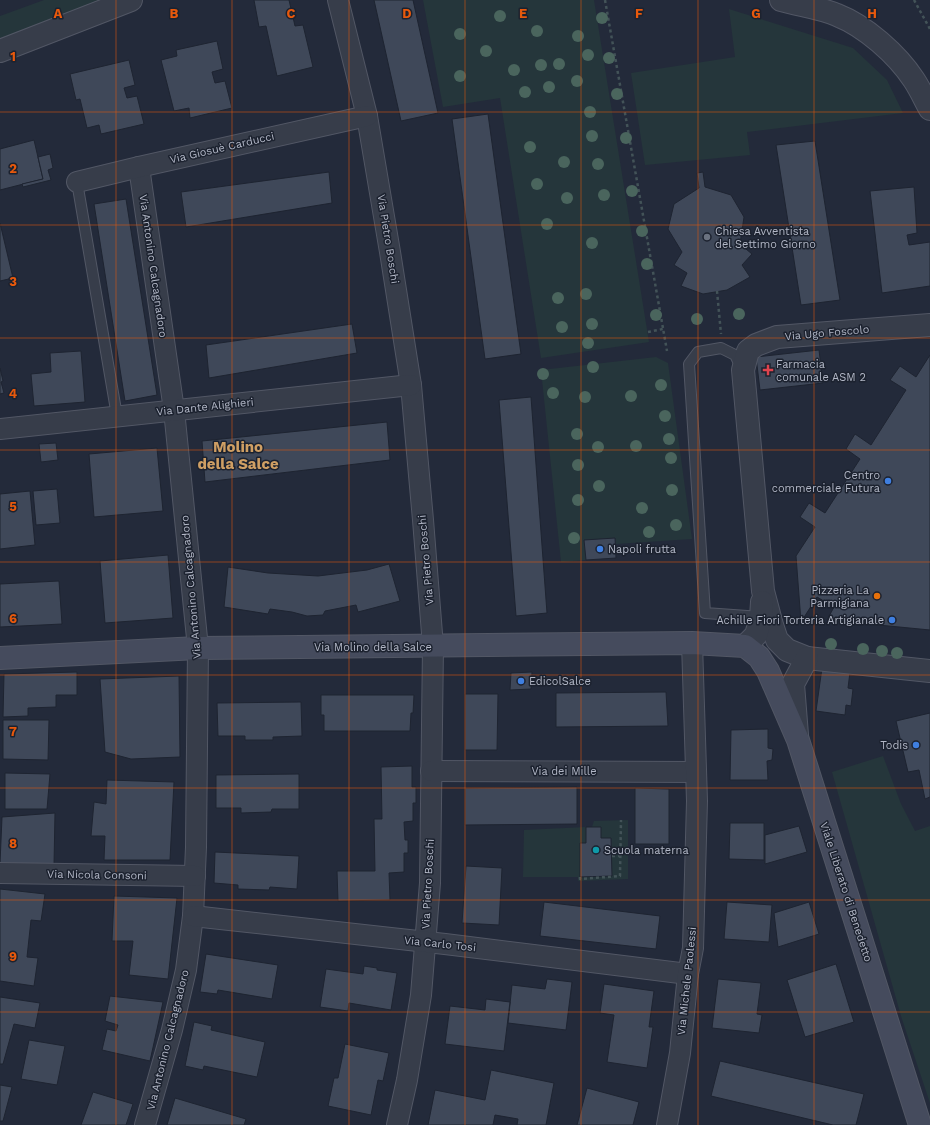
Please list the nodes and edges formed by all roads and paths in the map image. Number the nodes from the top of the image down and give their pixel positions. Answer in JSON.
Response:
{"nodes":[{"id":1,"x":132,"y":0,"type":"edge"},
{"id":2,"x":338,"y":0,"type":"edge"},
{"id":3,"x":605,"y":0,"type":"edge"},
{"id":4,"x":781,"y":0,"type":"edge"},
{"id":5,"x":914,"y":0,"type":"edge"},
{"id":6,"x":930,"y":29,"type":"edge"},
{"id":7,"x":0,"y":51,"type":"edge"},
{"id":8,"x":930,"y":110,"type":"edge"},
{"id":9,"x":367,"y":116,"type":"junction"},
{"id":10,"x":139,"y":167,"type":"junction"},
{"id":11,"x":77,"y":182,"type":"joint"},
{"id":12,"x":717,"y":291,"type":"dead end"},
{"id":13,"x":930,"y":325,"type":"edge"},
{"id":14,"x":663,"y":329,"type":"junction"},
{"id":15,"x":648,"y":332,"type":"dead end"},
{"id":16,"x":722,"y":348,"type":"junction"},
{"id":17,"x":667,"y":351,"type":"dead end"},
{"id":18,"x":743,"y":370,"type":"junction"},
{"id":19,"x":410,"y":385,"type":"junction"},
{"id":20,"x":174,"y":410,"type":"junction"},
{"id":21,"x":116,"y":416,"type":"junction"},
{"id":22,"x":0,"y":429,"type":"edge"},
{"id":23,"x":764,"y":591,"type":"junction"},
{"id":24,"x":761,"y":617,"type":"junction"},
{"id":25,"x":692,"y":643,"type":"junction"},
{"id":26,"x":433,"y":646,"type":"junction"},
{"id":27,"x":745,"y":646,"type":"junction"},
{"id":28,"x":198,"y":648,"type":"junction"},
{"id":29,"x":0,"y":658,"type":"edge"},
{"id":30,"x":808,"y":658,"type":"junction"},
{"id":31,"x":930,"y":670,"type":"edge"},
{"id":32,"x":798,"y":740,"type":"junction"},
{"id":33,"x":431,"y":771,"type":"junction"},
{"id":34,"x":696,"y":772,"type":"junction"},
{"id":35,"x":621,"y":820,"type":"dead end"},
{"id":36,"x":612,"y":856,"type":"dead end"},
{"id":37,"x":620,"y":856,"type":"junction"},
{"id":38,"x":0,"y":873,"type":"edge"},
{"id":39,"x":195,"y":876,"type":"junction"},
{"id":40,"x":580,"y":877,"type":"dead end"},
{"id":41,"x":192,"y":916,"type":"junction"},
{"id":42,"x":425,"y":942,"type":"junction"},
{"id":43,"x":688,"y":974,"type":"junction"},
{"id":44,"x":146,"y":1125,"type":"edge"},
{"id":45,"x":397,"y":1125,"type":"edge"},
{"id":46,"x":667,"y":1125,"type":"edge"},
{"id":47,"x":920,"y":1125,"type":"edge"}],
"edges":[{"from":1,"to":7,"type":"street"},
{"from":2,"to":9,"type":"street","name":"Via Pietro Boschi"},
{"from":3,"to":14,"type":"path"},
{"from":4,"to":8,"type":"street"},
{"from":5,"to":6,"type":"path"},
{"from":9,"to":10,"type":"street","name":"Via Giosuè Carducci"},
{"from":9,"to":19,"type":"street","name":"Via Pietro Boschi"},
{"from":10,"to":11,"type":"street","name":"Via Giosuè Carducci"},
{"from":10,"to":20,"type":"street","name":"Via Antonino Calcagnadoro"},
{"from":11,"to":21,"type":"lane"},
{"from":12,"to":16,"type":"path"},
{"from":13,"to":18,"type":"street","name":"Via Ugo Foscolo"},
{"from":14,"to":15,"type":"path"},
{"from":14,"to":17,"type":"path"},
{"from":16,"to":18,"type":"lane"},
{"from":16,"to":24,"type":"lane"},
{"from":18,"to":23,"type":"street"},
{"from":19,"to":20,"type":"street","name":"Via Dante Alighieri"},
{"from":19,"to":26,"type":"street","name":"Via Pietro Boschi"},
{"from":20,"to":21,"type":"street","name":"Via Dante Alighieri"},
{"from":20,"to":28,"type":"street","name":"Via Antonino Calcagnadoro"},
{"from":21,"to":22,"type":"street","name":"Via Dante Alighieri"},
{"from":23,"to":24,"type":"street"},
{"from":23,"to":30,"type":"street"},
{"from":24,"to":27,"type":"street"},
{"from":25,"to":26,"type":"main road","name":"Via Molino della Salce"},
{"from":25,"to":27,"type":"main road","name":"Via Molino della Salce"},
{"from":25,"to":34,"type":"street","name":"Via Michele Paolessi"},
{"from":26,"to":28,"type":"main road","name":"Via Molino della Salce"},
{"from":26,"to":33,"type":"street","name":"Via Pietro Boschi"},
{"from":27,"to":32,"type":"main road"},
{"from":28,"to":29,"type":"main road","name":"Via Molino della Salce"},
{"from":28,"to":39,"type":"street","name":"Via Antonino Calcagnadoro"},
{"from":30,"to":31,"type":"street"},
{"from":30,"to":32,"type":"street","name":"Viale Liberato di Benedetto"},
{"from":32,"to":47,"type":"main road","name":"Viale Liberato di Benedetto"},
{"from":33,"to":34,"type":"street","name":"Via dei Mille"},
{"from":33,"to":42,"type":"street","name":"Via Pietro Boschi"},
{"from":34,"to":43,"type":"street","name":"Via Michele Paolessi"},
{"from":35,"to":37,"type":"path"},
{"from":36,"to":37,"type":"path"},
{"from":37,"to":40,"type":"path"},
{"from":38,"to":39,"type":"street","name":"Via Nicola Consoni"},
{"from":39,"to":41,"type":"street","name":"Via Antonino Calcagnadoro"},
{"from":41,"to":42,"type":"street","name":"Via Carlo Tosi"},
{"from":41,"to":44,"type":"street","name":"Via Antonino Calcagnadoro"},
{"from":42,"to":43,"type":"street","name":"Via Carlo Tosi"},
{"from":42,"to":45,"type":"street","name":"Via Pietro Boschi"},
{"from":43,"to":46,"type":"street","name":"Via Michele Paolessi"}]}
